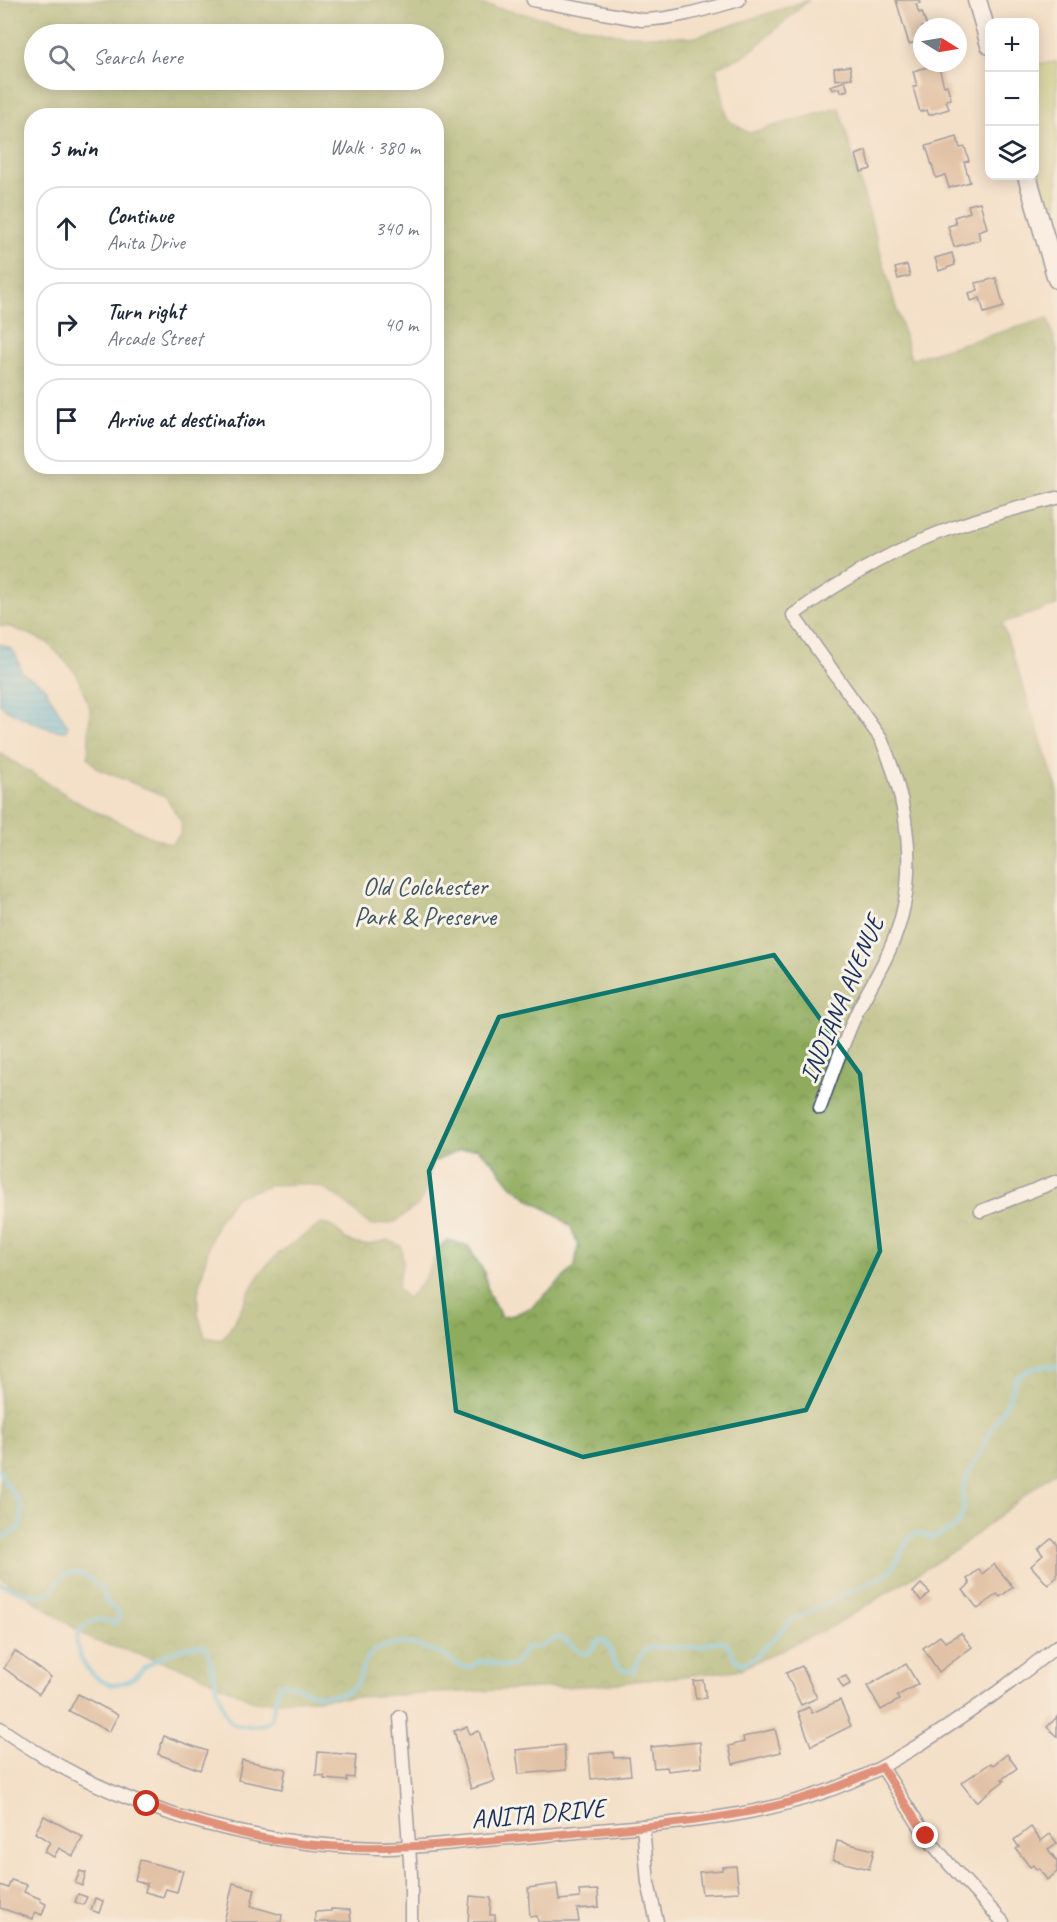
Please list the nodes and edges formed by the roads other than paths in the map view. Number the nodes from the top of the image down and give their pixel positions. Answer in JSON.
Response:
{"nodes":[{"id":1,"x":533,"y":0,"type":"edge"},
{"id":2,"x":739,"y":0,"type":"edge"},
{"id":3,"x":977,"y":0,"type":"edge"},
{"id":4,"x":985,"y":28,"type":"edge"},
{"id":5,"x":1028,"y":180,"type":"edge"},
{"id":6,"x":1057,"y":279,"type":"edge"},
{"id":7,"x":1057,"y":498,"type":"edge"},
{"id":8,"x":820,"y":1108,"type":"dead end"},
{"id":9,"x":1057,"y":1180,"type":"edge"},
{"id":10,"x":981,"y":1211,"type":"dead end"},
{"id":11,"x":1057,"y":1646,"type":"edge"},
{"id":12,"x":400,"y":1717,"type":"dead end"},
{"id":13,"x":0,"y":1728,"type":"edge"},
{"id":14,"x":882,"y":1767,"type":"junction"},
{"id":15,"x":643,"y":1826,"type":"junction"},
{"id":16,"x":410,"y":1847,"type":"junction"},
{"id":17,"x":411,"y":1922,"type":"edge"},
{"id":18,"x":657,"y":1922,"type":"edge"},
{"id":19,"x":1003,"y":1922,"type":"edge"}],
"edges":[{"from":1,"to":2,"type":"street"},
{"from":3,"to":4,"type":"street"},
{"from":5,"to":6,"type":"street"},
{"from":7,"to":8,"type":"street","name":"INDIANA AVENUE"},
{"from":9,"to":10,"type":"street"},
{"from":11,"to":14,"type":"street","name":"ANITA DRIVE"},
{"from":12,"to":16,"type":"street"},
{"from":13,"to":16,"type":"street","name":"ANITA DRIVE"},
{"from":14,"to":15,"type":"street","name":"ANITA DRIVE"},
{"from":14,"to":19,"type":"street"},
{"from":15,"to":16,"type":"street","name":"ANITA DRIVE"},
{"from":15,"to":18,"type":"street"},
{"from":16,"to":17,"type":"street"}]}
